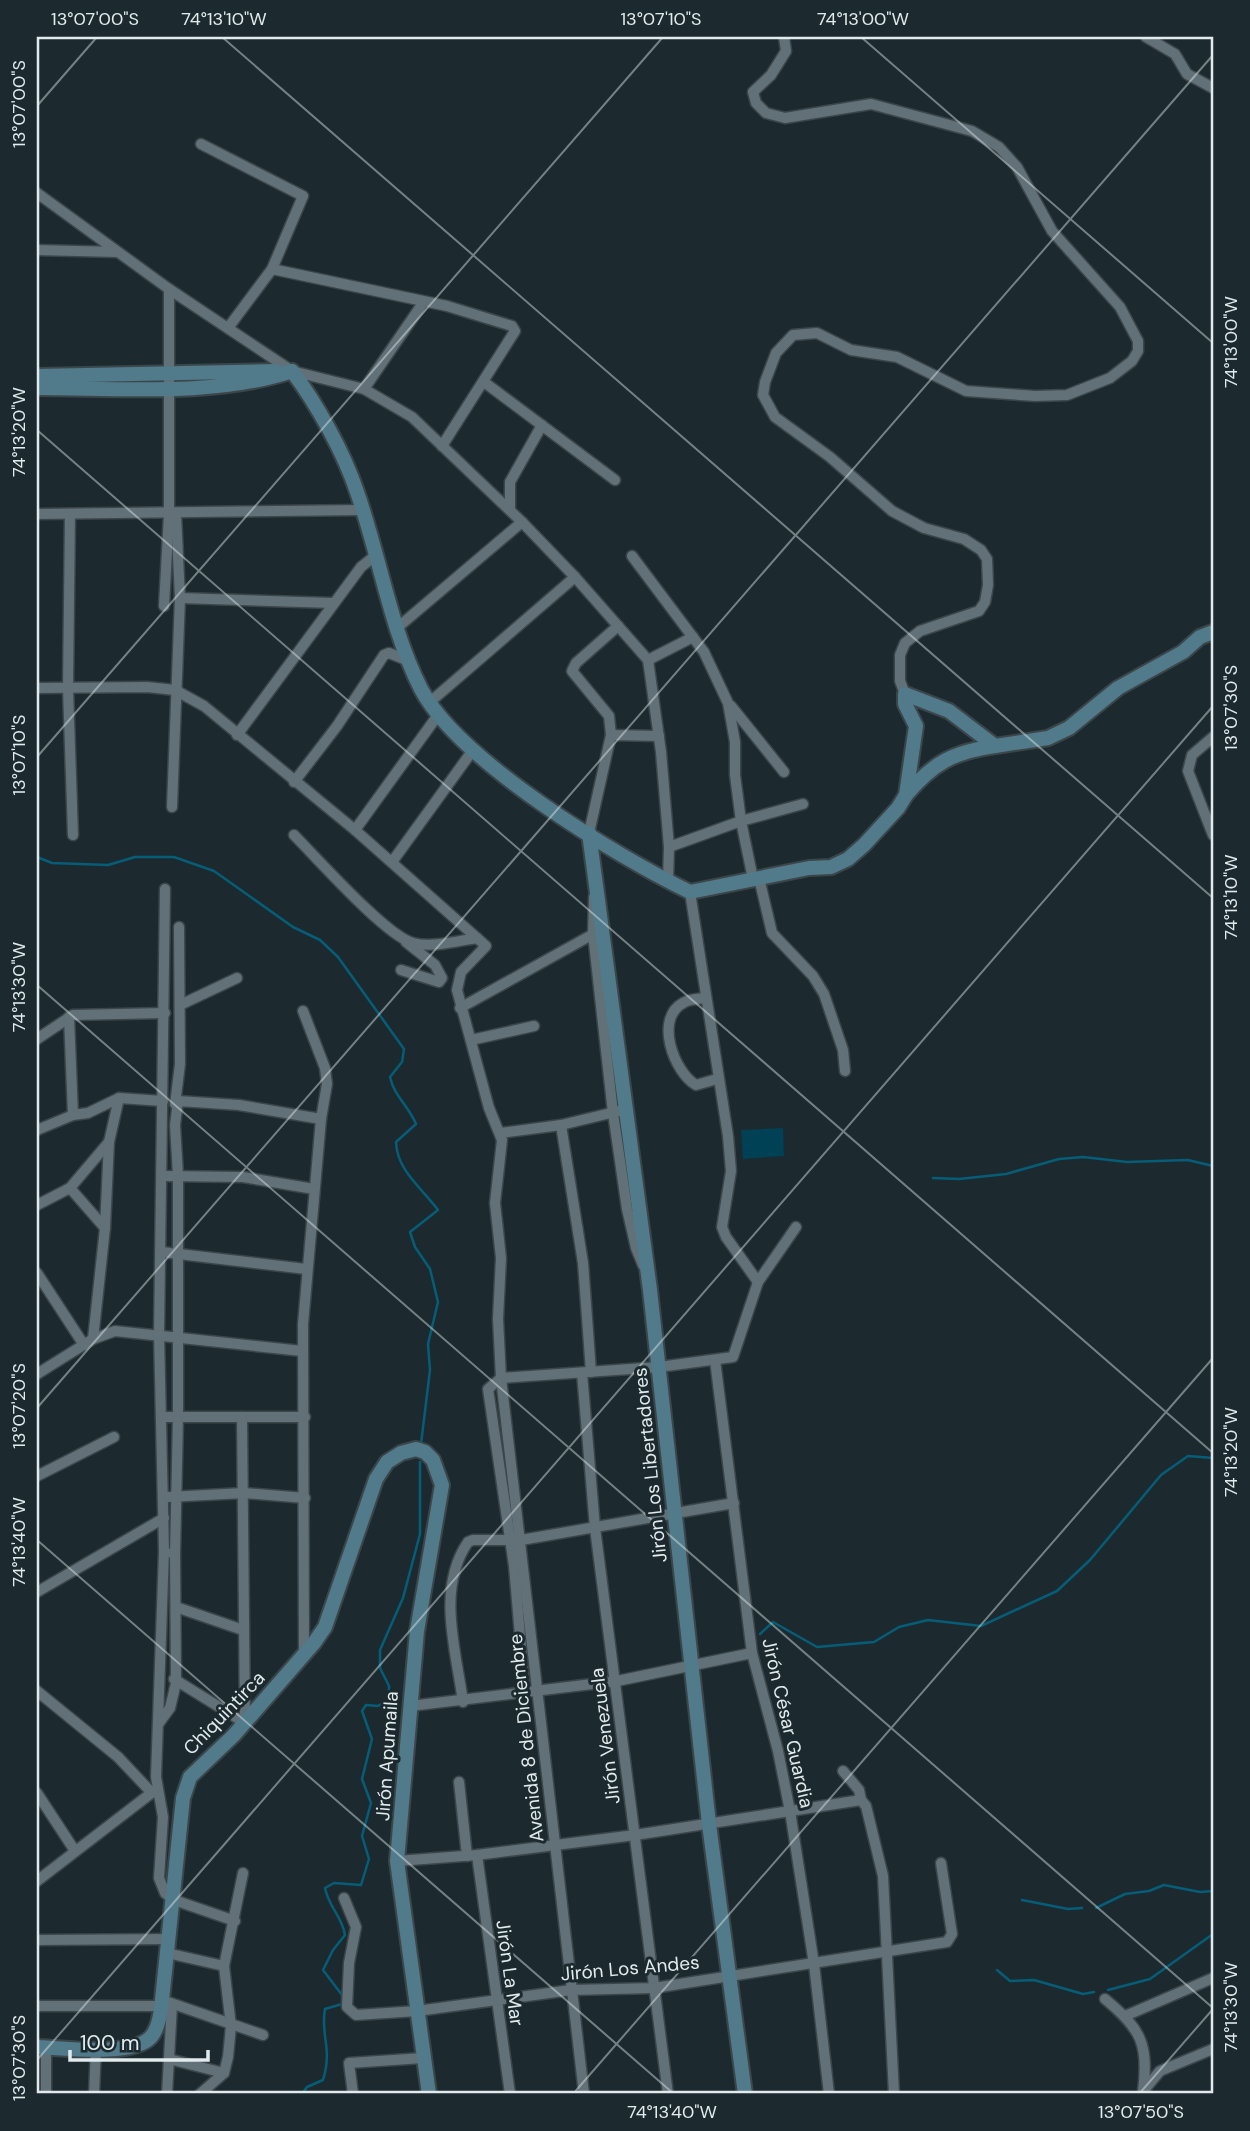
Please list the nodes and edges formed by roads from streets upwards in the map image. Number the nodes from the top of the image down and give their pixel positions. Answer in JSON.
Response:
{"nodes":[{"id":1,"x":784,"y":37,"type":"edge"},
{"id":2,"x":1146,"y":37,"type":"edge"},
{"id":3,"x":1213,"y":88,"type":"edge"},
{"id":4,"x":201,"y":144,"type":"dead end"},
{"id":5,"x":37,"y":193,"type":"edge"},
{"id":6,"x":37,"y":250,"type":"edge"},
{"id":7,"x":118,"y":252,"type":"junction"},
{"id":8,"x":272,"y":269,"type":"junction"},
{"id":9,"x":169,"y":289,"type":"junction"},
{"id":10,"x":424,"y":303,"type":"junction"},
{"id":11,"x":228,"y":328,"type":"junction"},
{"id":12,"x":292,"y":371,"type":"junction"},
{"id":13,"x":37,"y":376,"type":"edge"},
{"id":14,"x":130,"y":381,"type":"junction"},
{"id":15,"x":169,"y":381,"type":"junction"},
{"id":16,"x":484,"y":382,"type":"junction"},
{"id":17,"x":37,"y":388,"type":"edge"},
{"id":18,"x":364,"y":389,"type":"junction"},
{"id":19,"x":542,"y":425,"type":"junction"},
{"id":20,"x":442,"y":446,"type":"junction"},
{"id":21,"x":615,"y":480,"type":"dead end"},
{"id":22,"x":363,"y":510,"type":"junction"},
{"id":23,"x":510,"y":511,"type":"junction"},
{"id":24,"x":37,"y":514,"type":"edge"},
{"id":25,"x":70,"y":514,"type":"junction"},
{"id":26,"x":172,"y":514,"type":"junction"},
{"id":27,"x":522,"y":522,"type":"junction"},
{"id":28,"x":376,"y":555,"type":"junction"},
{"id":29,"x":632,"y":556,"type":"dead end"},
{"id":30,"x":575,"y":577,"type":"junction"},
{"id":31,"x":180,"y":598,"type":"junction"},
{"id":32,"x":333,"y":603,"type":"junction"},
{"id":33,"x":164,"y":607,"type":"dead end"},
{"id":34,"x":618,"y":626,"type":"junction"},
{"id":35,"x":397,"y":628,"type":"junction"},
{"id":36,"x":1213,"y":632,"type":"edge"},
{"id":37,"x":693,"y":637,"type":"junction"},
{"id":38,"x":648,"y":660,"type":"junction"},
{"id":39,"x":409,"y":661,"type":"junction"},
{"id":40,"x":37,"y":688,"type":"edge"},
{"id":41,"x":68,"y":689,"type":"junction"},
{"id":42,"x":175,"y":690,"type":"junction"},
{"id":43,"x":905,"y":694,"type":"junction"},
{"id":44,"x":430,"y":702,"type":"junction"},
{"id":45,"x":728,"y":702,"type":"junction"},
{"id":46,"x":438,"y":715,"type":"junction"},
{"id":47,"x":237,"y":735,"type":"junction"},
{"id":48,"x":611,"y":735,"type":"junction"},
{"id":49,"x":659,"y":736,"type":"junction"},
{"id":50,"x":1213,"y":737,"type":"edge"},
{"id":51,"x":995,"y":746,"type":"junction"},
{"id":52,"x":473,"y":750,"type":"junction"},
{"id":53,"x":783,"y":772,"type":"dead end"},
{"id":54,"x":294,"y":782,"type":"junction"},
{"id":55,"x":906,"y":795,"type":"junction"},
{"id":56,"x":803,"y":804,"type":"dead end"},
{"id":57,"x":172,"y":807,"type":"dead end"},
{"id":58,"x":741,"y":821,"type":"junction"},
{"id":59,"x":355,"y":830,"type":"junction"},
{"id":60,"x":589,"y":833,"type":"junction"},
{"id":61,"x":73,"y":835,"type":"dead end"},
{"id":62,"x":294,"y":835,"type":"dead end"},
{"id":63,"x":1213,"y":835,"type":"edge"},
{"id":64,"x":669,"y":847,"type":"junction"},
{"id":65,"x":392,"y":862,"type":"junction"},
{"id":66,"x":756,"y":878,"type":"junction"},
{"id":67,"x":668,"y":881,"type":"junction"},
{"id":68,"x":165,"y":889,"type":"dead end"},
{"id":69,"x":690,"y":892,"type":"junction"},
{"id":70,"x":179,"y":927,"type":"dead end"},
{"id":71,"x":597,"y":931,"type":"junction"},
{"id":72,"x":477,"y":938,"type":"junction"},
{"id":73,"x":403,"y":939,"type":"junction"},
{"id":74,"x":401,"y":970,"type":"dead end"},
{"id":75,"x":237,"y":978,"type":"dead end"},
{"id":76,"x":705,"y":998,"type":"junction"},
{"id":77,"x":180,"y":1005,"type":"junction"},
{"id":78,"x":460,"y":1008,"type":"junction"},
{"id":79,"x":303,"y":1011,"type":"dead end"},
{"id":80,"x":165,"y":1013,"type":"junction"},
{"id":81,"x":69,"y":1017,"type":"junction"},
{"id":82,"x":534,"y":1026,"type":"dead end"},
{"id":83,"x":37,"y":1039,"type":"edge"},
{"id":84,"x":471,"y":1040,"type":"junction"},
{"id":85,"x":845,"y":1071,"type":"dead end"},
{"id":86,"x":717,"y":1079,"type":"junction"},
{"id":87,"x":119,"y":1098,"type":"junction"},
{"id":88,"x":163,"y":1101,"type":"junction"},
{"id":89,"x":178,"y":1101,"type":"junction"},
{"id":90,"x":619,"y":1111,"type":"junction"},
{"id":91,"x":73,"y":1115,"type":"junction"},
{"id":92,"x":163,"y":1117,"type":"junction"},
{"id":93,"x":321,"y":1119,"type":"junction"},
{"id":94,"x":561,"y":1125,"type":"junction"},
{"id":95,"x":37,"y":1130,"type":"edge"},
{"id":96,"x":500,"y":1133,"type":"junction"},
{"id":97,"x":109,"y":1142,"type":"junction"},
{"id":98,"x":178,"y":1175,"type":"junction"},
{"id":99,"x":164,"y":1176,"type":"junction"},
{"id":100,"x":70,"y":1188,"type":"junction"},
{"id":101,"x":314,"y":1189,"type":"junction"},
{"id":102,"x":37,"y":1205,"type":"edge"},
{"id":103,"x":796,"y":1227,"type":"dead end"},
{"id":104,"x":105,"y":1228,"type":"junction"},
{"id":105,"x":162,"y":1252,"type":"junction"},
{"id":106,"x":176,"y":1254,"type":"junction"},
{"id":107,"x":306,"y":1269,"type":"junction"},
{"id":108,"x":37,"y":1273,"type":"edge"},
{"id":109,"x":758,"y":1282,"type":"junction"},
{"id":110,"x":159,"y":1335,"type":"junction"},
{"id":111,"x":176,"y":1336,"type":"junction"},
{"id":112,"x":89,"y":1342,"type":"junction"},
{"id":113,"x":302,"y":1352,"type":"junction"},
{"id":114,"x":715,"y":1360,"type":"junction"},
{"id":115,"x":659,"y":1367,"type":"junction"},
{"id":116,"x":587,"y":1373,"type":"junction"},
{"id":117,"x":37,"y":1374,"type":"edge"},
{"id":118,"x":502,"y":1378,"type":"junction"},
{"id":119,"x":161,"y":1417,"type":"junction"},
{"id":120,"x":178,"y":1417,"type":"junction"},
{"id":121,"x":242,"y":1417,"type":"junction"},
{"id":122,"x":305,"y":1417,"type":"junction"},
{"id":123,"x":114,"y":1437,"type":"dead end"},
{"id":124,"x":401,"y":1453,"type":"joint"},
{"id":125,"x":37,"y":1476,"type":"edge"},
{"id":126,"x":244,"y":1493,"type":"junction"},
{"id":127,"x":169,"y":1497,"type":"junction"},
{"id":128,"x":305,"y":1498,"type":"junction"},
{"id":129,"x":734,"y":1503,"type":"junction"},
{"id":130,"x":675,"y":1515,"type":"junction"},
{"id":131,"x":164,"y":1518,"type":"junction"},
{"id":132,"x":596,"y":1528,"type":"junction"},
{"id":133,"x":509,"y":1540,"type":"junction"},
{"id":134,"x":522,"y":1540,"type":"junction"},
{"id":135,"x":170,"y":1553,"type":"junction"},
{"id":136,"x":37,"y":1592,"type":"edge"},
{"id":137,"x":176,"y":1607,"type":"junction"},
{"id":138,"x":243,"y":1630,"type":"junction"},
{"id":139,"x":752,"y":1653,"type":"junction"},
{"id":140,"x":304,"y":1657,"type":"junction"},
{"id":141,"x":691,"y":1666,"type":"junction"},
{"id":142,"x":162,"y":1670,"type":"junction"},
{"id":143,"x":176,"y":1680,"type":"junction"},
{"id":144,"x":617,"y":1681,"type":"junction"},
{"id":145,"x":37,"y":1692,"type":"edge"},
{"id":146,"x":540,"y":1693,"type":"junction"},
{"id":147,"x":524,"y":1695,"type":"junction"},
{"id":148,"x":463,"y":1702,"type":"junction"},
{"id":149,"x":410,"y":1706,"type":"junction"},
{"id":150,"x":159,"y":1723,"type":"junction"},
{"id":151,"x":245,"y":1723,"type":"junction"},
{"id":152,"x":843,"y":1770,"type":"dead end"},
{"id":153,"x":459,"y":1782,"type":"dead end"},
{"id":154,"x":155,"y":1791,"type":"junction"},
{"id":155,"x":37,"y":1793,"type":"edge"},
{"id":156,"x":864,"y":1803,"type":"junction"},
{"id":157,"x":790,"y":1811,"type":"junction"},
{"id":158,"x":709,"y":1824,"type":"junction"},
{"id":159,"x":635,"y":1835,"type":"junction"},
{"id":160,"x":555,"y":1843,"type":"junction"},
{"id":161,"x":75,"y":1851,"type":"junction"},
{"id":162,"x":472,"y":1855,"type":"junction"},
{"id":163,"x":397,"y":1861,"type":"junction"},
{"id":164,"x":941,"y":1863,"type":"dead end"},
{"id":165,"x":243,"y":1873,"type":"dead end"},
{"id":166,"x":37,"y":1881,"type":"edge"},
{"id":167,"x":344,"y":1898,"type":"dead end"},
{"id":168,"x":174,"y":1900,"type":"junction"},
{"id":169,"x":235,"y":1921,"type":"junction"},
{"id":170,"x":37,"y":1940,"type":"edge"},
{"id":171,"x":168,"y":1946,"type":"junction"},
{"id":172,"x":889,"y":1951,"type":"junction"},
{"id":173,"x":814,"y":1964,"type":"junction"},
{"id":174,"x":224,"y":1966,"type":"junction"},
{"id":175,"x":730,"y":1976,"type":"junction"},
{"id":176,"x":1213,"y":1978,"type":"edge"},
{"id":177,"x":654,"y":1988,"type":"junction"},
{"id":178,"x":571,"y":1990,"type":"junction"},
{"id":179,"x":1105,"y":1999,"type":"dead end"},
{"id":180,"x":496,"y":2001,"type":"junction"},
{"id":181,"x":165,"y":2004,"type":"junction"},
{"id":182,"x":37,"y":2006,"type":"edge"},
{"id":183,"x":417,"y":2011,"type":"junction"},
{"id":184,"x":1125,"y":2016,"type":"junction"},
{"id":185,"x":232,"y":2026,"type":"junction"},
{"id":186,"x":263,"y":2035,"type":"dead end"},
{"id":187,"x":41,"y":2047,"type":"edge"},
{"id":188,"x":96,"y":2049,"type":"junction"},
{"id":189,"x":1213,"y":2049,"type":"edge"},
{"id":190,"x":423,"y":2058,"type":"junction"},
{"id":191,"x":169,"y":2059,"type":"junction"},
{"id":192,"x":224,"y":2073,"type":"junction"},
{"id":193,"x":1143,"y":2093,"type":"edge"},
{"id":194,"x":46,"y":2094,"type":"edge"},
{"id":195,"x":94,"y":2094,"type":"edge"},
{"id":196,"x":167,"y":2094,"type":"edge"},
{"id":197,"x":200,"y":2094,"type":"edge"},
{"id":198,"x":353,"y":2094,"type":"edge"},
{"id":199,"x":429,"y":2094,"type":"edge"},
{"id":200,"x":510,"y":2094,"type":"edge"},
{"id":201,"x":584,"y":2094,"type":"edge"},
{"id":202,"x":668,"y":2094,"type":"edge"},
{"id":203,"x":745,"y":2094,"type":"edge"},
{"id":204,"x":829,"y":2094,"type":"edge"},
{"id":205,"x":894,"y":2094,"type":"edge"}],
"edges":[{"from":1,"to":43,"type":"street"},
{"from":2,"to":3,"type":"street"},
{"from":4,"to":8,"type":"street"},
{"from":5,"to":7,"type":"street"},
{"from":6,"to":7,"type":"street"},
{"from":7,"to":9,"type":"street"},
{"from":8,"to":10,"type":"street"},
{"from":8,"to":11,"type":"street"},
{"from":9,"to":11,"type":"street"},
{"from":9,"to":15,"type":"street"},
{"from":10,"to":16,"type":"street"},
{"from":10,"to":18,"type":"street"},
{"from":11,"to":12,"type":"street"},
{"from":12,"to":15,"type":"street"},
{"from":12,"to":18,"type":"street"},
{"from":12,"to":22,"type":"street"},
{"from":13,"to":14,"type":"street"},
{"from":14,"to":15,"type":"street"},
{"from":14,"to":17,"type":"street"},
{"from":15,"to":26,"type":"street"},
{"from":16,"to":19,"type":"street"},
{"from":16,"to":20,"type":"street"},
{"from":18,"to":20,"type":"street"},
{"from":19,"to":21,"type":"street"},
{"from":19,"to":23,"type":"street"},
{"from":20,"to":23,"type":"street"},
{"from":22,"to":26,"type":"street"},
{"from":22,"to":28,"type":"street"},
{"from":23,"to":27,"type":"street"},
{"from":24,"to":25,"type":"street"},
{"from":25,"to":26,"type":"street"},
{"from":25,"to":41,"type":"street"},
{"from":26,"to":31,"type":"street"},
{"from":26,"to":33,"type":"street"},
{"from":27,"to":30,"type":"street"},
{"from":27,"to":35,"type":"street"},
{"from":28,"to":32,"type":"street"},
{"from":28,"to":35,"type":"street"},
{"from":29,"to":37,"type":"street"},
{"from":30,"to":34,"type":"street"},
{"from":30,"to":44,"type":"street"},
{"from":31,"to":32,"type":"street"},
{"from":31,"to":42,"type":"street"},
{"from":32,"to":47,"type":"street"},
{"from":34,"to":38,"type":"street"},
{"from":34,"to":48,"type":"street"},
{"from":35,"to":39,"type":"street"},
{"from":36,"to":51,"type":"street"},
{"from":37,"to":38,"type":"street"},
{"from":37,"to":45,"type":"street"},
{"from":38,"to":49,"type":"street"},
{"from":39,"to":44,"type":"street"},
{"from":39,"to":54,"type":"street"},
{"from":40,"to":41,"type":"street"},
{"from":41,"to":42,"type":"street"},
{"from":41,"to":61,"type":"street"},
{"from":42,"to":47,"type":"street"},
{"from":42,"to":57,"type":"street"},
{"from":43,"to":51,"type":"street"},
{"from":43,"to":55,"type":"street"},
{"from":44,"to":46,"type":"street"},
{"from":45,"to":53,"type":"street"},
{"from":45,"to":58,"type":"street"},
{"from":46,"to":52,"type":"street"},
{"from":46,"to":59,"type":"street"},
{"from":47,"to":54,"type":"street"},
{"from":48,"to":49,"type":"street"},
{"from":48,"to":60,"type":"street"},
{"from":49,"to":64,"type":"street"},
{"from":50,"to":63,"type":"street"},
{"from":51,"to":55,"type":"street"},
{"from":52,"to":60,"type":"street"},
{"from":52,"to":65,"type":"street"},
{"from":54,"to":59,"type":"street"},
{"from":55,"to":66,"type":"street"},
{"from":56,"to":58,"type":"street"},
{"from":58,"to":64,"type":"street"},
{"from":58,"to":66,"type":"street"},
{"from":59,"to":65,"type":"street"},
{"from":60,"to":67,"type":"street"},
{"from":60,"to":71,"type":"street","name":"Jirón Los Libertadores"},
{"from":62,"to":73,"type":"street"},
{"from":64,"to":67,"type":"street"},
{"from":65,"to":72,"type":"street"},
{"from":66,"to":69,"type":"street"},
{"from":66,"to":85,"type":"street"},
{"from":67,"to":69,"type":"street"},
{"from":68,"to":80,"type":"street"},
{"from":69,"to":76,"type":"street"},
{"from":70,"to":77,"type":"street"},
{"from":71,"to":78,"type":"street"},
{"from":71,"to":90,"type":"street","name":"Jirón Los Libertadores"},
{"from":72,"to":73,"type":"street"},
{"from":72,"to":78,"type":"street"},
{"from":73,"to":74,"type":"street"},
{"from":75,"to":77,"type":"street"},
{"from":76,"to":86,"type":"street"},
{"from":76,"to":86,"type":"street"},
{"from":77,"to":89,"type":"street"},
{"from":78,"to":84,"type":"street"},
{"from":79,"to":93,"type":"street"},
{"from":80,"to":81,"type":"street"},
{"from":80,"to":88,"type":"street"},
{"from":81,"to":83,"type":"street"},
{"from":81,"to":91,"type":"street"},
{"from":82,"to":84,"type":"street"},
{"from":84,"to":96,"type":"street"},
{"from":86,"to":109,"type":"street"},
{"from":87,"to":88,"type":"street"},
{"from":87,"to":91,"type":"street"},
{"from":87,"to":97,"type":"street"},
{"from":88,"to":92,"type":"street"},
{"from":89,"to":92,"type":"street"},
{"from":89,"to":93,"type":"street"},
{"from":89,"to":98,"type":"street"},
{"from":90,"to":94,"type":"street"},
{"from":90,"to":115,"type":"street","name":"Jirón Los Libertadores"},
{"from":91,"to":95,"type":"street"},
{"from":92,"to":99,"type":"street"},
{"from":93,"to":101,"type":"street"},
{"from":94,"to":96,"type":"street"},
{"from":94,"to":116,"type":"street","name":"Jirón Venezuela"},
{"from":96,"to":118,"type":"street","name":"Avenida 8 de Diciembre"},
{"from":97,"to":100,"type":"street"},
{"from":97,"to":104,"type":"street"},
{"from":98,"to":99,"type":"street"},
{"from":98,"to":101,"type":"street"},
{"from":98,"to":106,"type":"street"},
{"from":99,"to":105,"type":"street"},
{"from":100,"to":102,"type":"street"},
{"from":100,"to":104,"type":"street"},
{"from":101,"to":107,"type":"street"},
{"from":103,"to":109,"type":"street"},
{"from":104,"to":112,"type":"street"},
{"from":105,"to":106,"type":"street"},
{"from":105,"to":110,"type":"street"},
{"from":106,"to":107,"type":"street"},
{"from":106,"to":111,"type":"street"},
{"from":107,"to":113,"type":"street"},
{"from":108,"to":112,"type":"street"},
{"from":109,"to":114,"type":"street"},
{"from":110,"to":111,"type":"street"},
{"from":110,"to":112,"type":"street"},
{"from":110,"to":119,"type":"street"},
{"from":111,"to":113,"type":"street"},
{"from":111,"to":120,"type":"street"},
{"from":112,"to":117,"type":"street"},
{"from":113,"to":122,"type":"street"},
{"from":114,"to":115,"type":"street"},
{"from":114,"to":129,"type":"street","name":"Jirón César Guardia"},
{"from":115,"to":116,"type":"street"},
{"from":115,"to":130,"type":"street","name":"Jirón Los Libertadores"},
{"from":116,"to":118,"type":"street"},
{"from":116,"to":132,"type":"street","name":"Jirón Venezuela"},
{"from":118,"to":133,"type":"street"},
{"from":118,"to":134,"type":"street","name":"Avenida 8 de Diciembre"},
{"from":119,"to":120,"type":"street"},
{"from":119,"to":127,"type":"street"},
{"from":120,"to":121,"type":"street"},
{"from":120,"to":127,"type":"street"},
{"from":121,"to":122,"type":"street"},
{"from":121,"to":126,"type":"street"},
{"from":122,"to":128,"type":"street"},
{"from":123,"to":125,"type":"street"},
{"from":124,"to":140,"type":"street","name":"Chiquintirca"},
{"from":124,"to":149,"type":"street","name":"Jirón Apumaila"},
{"from":126,"to":127,"type":"street"},
{"from":126,"to":128,"type":"street"},
{"from":126,"to":138,"type":"street"},
{"from":127,"to":131,"type":"street"},
{"from":127,"to":135,"type":"street"},
{"from":128,"to":140,"type":"street"},
{"from":129,"to":130,"type":"street"},
{"from":129,"to":139,"type":"street","name":"Jirón César Guardia"},
{"from":130,"to":132,"type":"street"},
{"from":130,"to":141,"type":"street","name":"Jirón Los Libertadores"},
{"from":131,"to":135,"type":"street"},
{"from":131,"to":136,"type":"street"},
{"from":132,"to":134,"type":"street"},
{"from":132,"to":144,"type":"street","name":"Jirón Venezuela"},
{"from":133,"to":134,"type":"street"},
{"from":133,"to":147,"type":"street"},
{"from":133,"to":148,"type":"street"},
{"from":134,"to":146,"type":"street","name":"Avenida 8 de Diciembre"},
{"from":135,"to":137,"type":"street"},
{"from":135,"to":142,"type":"street"},
{"from":137,"to":138,"type":"street"},
{"from":137,"to":143,"type":"street"},
{"from":138,"to":151,"type":"street"},
{"from":139,"to":141,"type":"street"},
{"from":139,"to":157,"type":"street","name":"Jirón César Guardia"},
{"from":140,"to":151,"type":"street","name":"Chiquintirca"},
{"from":141,"to":144,"type":"street"},
{"from":141,"to":158,"type":"street","name":"Jirón Los Libertadores"},
{"from":142,"to":143,"type":"street"},
{"from":142,"to":150,"type":"street"},
{"from":143,"to":150,"type":"street"},
{"from":143,"to":151,"type":"street"},
{"from":144,"to":146,"type":"street"},
{"from":144,"to":159,"type":"street","name":"Jirón Venezuela"},
{"from":145,"to":154,"type":"street"},
{"from":146,"to":147,"type":"street"},
{"from":146,"to":160,"type":"street","name":"Avenida 8 de Diciembre"},
{"from":147,"to":148,"type":"street"},
{"from":148,"to":149,"type":"street"},
{"from":149,"to":163,"type":"street","name":"Jirón Apumaila"},
{"from":150,"to":154,"type":"street"},
{"from":151,"to":168,"type":"street","name":"Chiquintirca"},
{"from":152,"to":156,"type":"street"},
{"from":153,"to":162,"type":"street","name":"Jirón La Mar"},
{"from":154,"to":161,"type":"street"},
{"from":154,"to":168,"type":"street"},
{"from":155,"to":161,"type":"street"},
{"from":156,"to":157,"type":"street"},
{"from":156,"to":172,"type":"street"},
{"from":157,"to":158,"type":"street"},
{"from":157,"to":173,"type":"street","name":"Jirón César Guardia"},
{"from":158,"to":159,"type":"street"},
{"from":158,"to":175,"type":"street","name":"Jirón Los Libertadores"},
{"from":159,"to":160,"type":"street"},
{"from":159,"to":177,"type":"street","name":"Jirón Venezuela"},
{"from":160,"to":162,"type":"street"},
{"from":160,"to":178,"type":"street","name":"Avenida 8 de Diciembre"},
{"from":161,"to":166,"type":"street"},
{"from":162,"to":163,"type":"street"},
{"from":162,"to":180,"type":"street","name":"Jirón La Mar"},
{"from":163,"to":183,"type":"street","name":"Jirón Apumaila"},
{"from":164,"to":172,"type":"street","name":"Jirón Los Andes"},
{"from":165,"to":169,"type":"street"},
{"from":167,"to":183,"type":"street","name":"Jirón Los Andes"},
{"from":168,"to":169,"type":"street"},
{"from":168,"to":171,"type":"street","name":"Chiquintirca"},
{"from":169,"to":174,"type":"street"},
{"from":170,"to":171,"type":"street"},
{"from":171,"to":174,"type":"street"},
{"from":171,"to":181,"type":"street","name":"Chiquintirca"},
{"from":172,"to":173,"type":"street","name":"Jirón Los Andes"},
{"from":172,"to":205,"type":"street"},
{"from":173,"to":175,"type":"street","name":"Jirón Los Andes"},
{"from":173,"to":204,"type":"street","name":"Jirón César Guardia"},
{"from":174,"to":185,"type":"street"},
{"from":175,"to":177,"type":"street","name":"Jirón Los Andes"},
{"from":175,"to":203,"type":"street","name":"Jirón Los Libertadores"},
{"from":176,"to":184,"type":"street"},
{"from":177,"to":178,"type":"street","name":"Jirón Los Andes"},
{"from":177,"to":202,"type":"street","name":"Jirón Venezuela"},
{"from":178,"to":180,"type":"street","name":"Jirón Los Andes"},
{"from":178,"to":201,"type":"street","name":"Avenida 8 de Diciembre"},
{"from":179,"to":184,"type":"street"},
{"from":180,"to":183,"type":"street","name":"Jirón Los Andes"},
{"from":180,"to":200,"type":"street","name":"Jirón La Mar"},
{"from":181,"to":182,"type":"street"},
{"from":181,"to":185,"type":"street"},
{"from":181,"to":188,"type":"street","name":"Chiquintirca"},
{"from":181,"to":191,"type":"street"},
{"from":183,"to":190,"type":"street","name":"Jirón Apumaila"},
{"from":184,"to":193,"type":"street"},
{"from":185,"to":186,"type":"street"},
{"from":185,"to":192,"type":"street"},
{"from":187,"to":188,"type":"street","name":"Chiquintirca"},
{"from":187,"to":194,"type":"street"},
{"from":188,"to":195,"type":"street"},
{"from":189,"to":193,"type":"street"},
{"from":190,"to":198,"type":"street"},
{"from":190,"to":199,"type":"street","name":"Jirón Apumaila"},
{"from":191,"to":192,"type":"street"},
{"from":191,"to":196,"type":"street"},
{"from":192,"to":197,"type":"street"}]}
